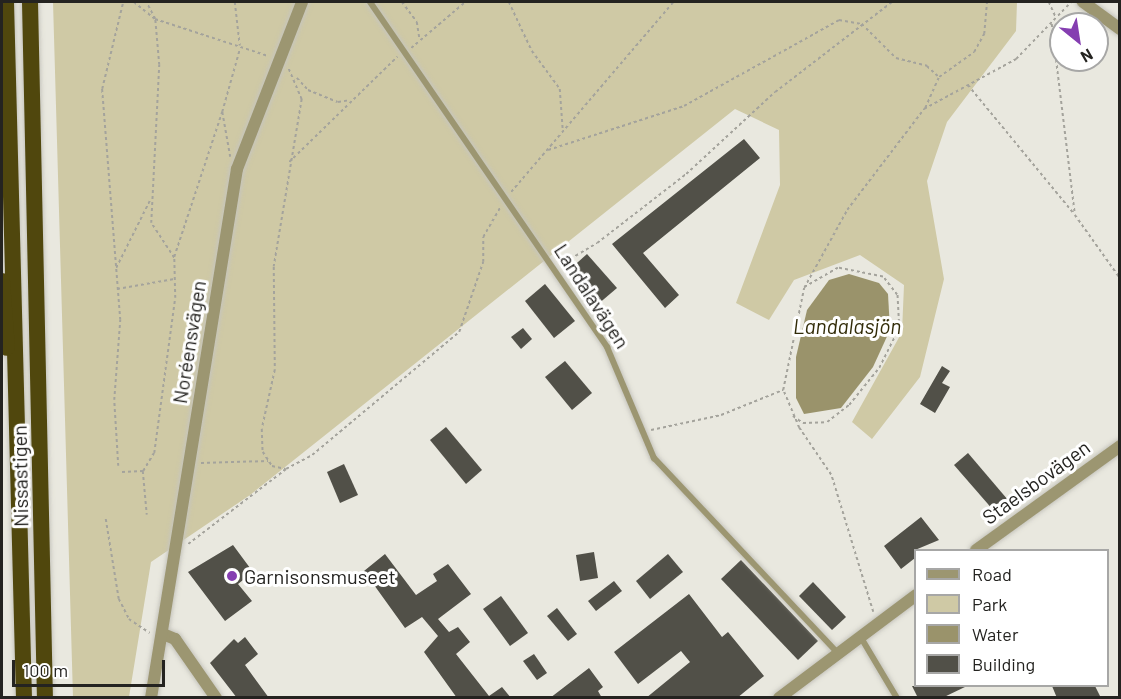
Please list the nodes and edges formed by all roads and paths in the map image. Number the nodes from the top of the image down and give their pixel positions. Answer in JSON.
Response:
{"nodes":[{"id":1,"x":6,"y":2,"type":"edge"},
{"id":2,"x":30,"y":2,"type":"edge"},
{"id":3,"x":123,"y":2,"type":"edge"},
{"id":4,"x":134,"y":2,"type":"edge"},
{"id":5,"x":146,"y":2,"type":"edge"},
{"id":6,"x":235,"y":2,"type":"edge"},
{"id":7,"x":302,"y":2,"type":"edge"},
{"id":8,"x":370,"y":2,"type":"edge"},
{"id":9,"x":402,"y":2,"type":"edge"},
{"id":10,"x":509,"y":2,"type":"edge"},
{"id":11,"x":673,"y":2,"type":"edge"},
{"id":12,"x":892,"y":2,"type":"edge"},
{"id":13,"x":987,"y":2,"type":"edge"},
{"id":14,"x":1083,"y":2,"type":"edge"},
{"id":15,"x":155,"y":19,"type":"junction"},
{"id":16,"x":862,"y":24,"type":"junction"},
{"id":17,"x":1049,"y":27,"type":"edge"},
{"id":18,"x":1119,"y":28,"type":"edge"},
{"id":19,"x":420,"y":41,"type":"dead end"},
{"id":20,"x":240,"y":47,"type":"junction"},
{"id":21,"x":278,"y":60,"type":"junction"},
{"id":22,"x":1058,"y":72,"type":"edge"},
{"id":23,"x":296,"y":77,"type":"junction"},
{"id":24,"x":939,"y":77,"type":"junction"},
{"id":25,"x":967,"y":84,"type":"junction"},
{"id":26,"x":924,"y":109,"type":"junction"},
{"id":27,"x":222,"y":112,"type":"junction"},
{"id":28,"x":562,"y":132,"type":"junction"},
{"id":29,"x":547,"y":150,"type":"junction"},
{"id":30,"x":231,"y":164,"type":"dead end"},
{"id":31,"x":287,"y":164,"type":"junction"},
{"id":32,"x":507,"y":196,"type":"junction"},
{"id":33,"x":151,"y":198,"type":"junction"},
{"id":34,"x":1076,"y":215,"type":"junction"},
{"id":35,"x":174,"y":257,"type":"junction"},
{"id":36,"x":554,"y":268,"type":"junction"},
{"id":37,"x":115,"y":269,"type":"junction"},
{"id":38,"x":175,"y":278,"type":"junction"},
{"id":39,"x":1119,"y":278,"type":"edge"},
{"id":40,"x":2,"y":281,"type":"edge"},
{"id":41,"x":804,"y":288,"type":"junction"},
{"id":42,"x":117,"y":289,"type":"junction"},
{"id":43,"x":783,"y":390,"type":"junction"},
{"id":44,"x":792,"y":416,"type":"junction"},
{"id":45,"x":18,"y":426,"type":"junction"},
{"id":46,"x":638,"y":432,"type":"junction"},
{"id":47,"x":1119,"y":446,"type":"edge"},
{"id":48,"x":269,"y":461,"type":"junction"},
{"id":49,"x":189,"y":464,"type":"junction"},
{"id":50,"x":118,"y":466,"type":"dead end"},
{"id":51,"x":286,"y":469,"type":"junction"},
{"id":52,"x":143,"y":471,"type":"junction"},
{"id":53,"x":123,"y":472,"type":"dead end"},
{"id":54,"x":147,"y":515,"type":"dead end"},
{"id":55,"x":106,"y":519,"type":"dead end"},
{"id":56,"x":176,"y":549,"type":"junction"},
{"id":57,"x":977,"y":549,"type":"edge"},
{"id":58,"x":914,"y":596,"type":"edge"},
{"id":59,"x":875,"y":624,"type":"junction"},
{"id":60,"x":860,"y":636,"type":"junction"},
{"id":61,"x":162,"y":637,"type":"junction"},
{"id":62,"x":838,"y":653,"type":"junction"},
{"id":63,"x":24,"y":698,"type":"edge"},
{"id":64,"x":45,"y":698,"type":"edge"},
{"id":65,"x":151,"y":698,"type":"edge"},
{"id":66,"x":216,"y":698,"type":"edge"},
{"id":67,"x":778,"y":698,"type":"edge"},
{"id":68,"x":897,"y":698,"type":"edge"}],
"edges":[{"from":1,"to":45,"type":"highway"},
{"from":2,"to":64,"type":"highway","name":"Nissastigen"},
{"from":3,"to":37,"type":"path"},
{"from":4,"to":15,"type":"path"},
{"from":5,"to":15,"type":"path"},
{"from":6,"to":20,"type":"path"},
{"from":7,"to":21,"type":"street","name":"Noréensvägen"},
{"from":8,"to":32,"type":"lane","name":"Landalavägen"},
{"from":9,"to":19,"type":"path"},
{"from":10,"to":28,"type":"path"},
{"from":11,"to":28,"type":"path"},
{"from":12,"to":16,"type":"path"},
{"from":13,"to":24,"type":"path"},
{"from":14,"to":18,"type":"street"},
{"from":15,"to":20,"type":"path"},
{"from":15,"to":33,"type":"path"},
{"from":16,"to":24,"type":"path"},
{"from":16,"to":29,"type":"path"},
{"from":16,"to":36,"type":"path"},
{"from":17,"to":25,"type":"path"},
{"from":20,"to":21,"type":"path"},
{"from":20,"to":27,"type":"path"},
{"from":21,"to":23,"type":"path"},
{"from":21,"to":49,"type":"street","name":"Noréensvägen"},
{"from":22,"to":34,"type":"path"},
{"from":23,"to":31,"type":"path"},
{"from":23,"to":31,"type":"path"},
{"from":24,"to":26,"type":"path"},
{"from":25,"to":26,"type":"path"},
{"from":25,"to":34,"type":"path"},
{"from":26,"to":41,"type":"path"},
{"from":27,"to":30,"type":"path"},
{"from":27,"to":35,"type":"path"},
{"from":28,"to":29,"type":"path"},
{"from":29,"to":32,"type":"path"},
{"from":31,"to":48,"type":"path"},
{"from":32,"to":36,"type":"lane","name":"Landalavägen"},
{"from":32,"to":51,"type":"path"},
{"from":33,"to":35,"type":"path"},
{"from":33,"to":37,"type":"path"},
{"from":34,"to":39,"type":"path"},
{"from":35,"to":38,"type":"path"},
{"from":36,"to":46,"type":"lane","name":"Landalavägen"},
{"from":37,"to":42,"type":"path"},
{"from":38,"to":42,"type":"path"},
{"from":38,"to":52,"type":"path"},
{"from":40,"to":45,"type":"highway"},
{"from":41,"to":43,"type":"path"},
{"from":41,"to":44,"type":"path"},
{"from":42,"to":50,"type":"path"},
{"from":43,"to":44,"type":"path"},
{"from":43,"to":46,"type":"path"},
{"from":44,"to":59,"type":"path"},
{"from":45,"to":63,"type":"highway","name":"Nissastigen"},
{"from":46,"to":62,"type":"lane","name":"Landalavägen"},
{"from":47,"to":57,"type":"street","name":"Staelsbovägen"},
{"from":48,"to":49,"type":"path"},
{"from":48,"to":51,"type":"path"},
{"from":49,"to":56,"type":"street","name":"Noréensvägen"},
{"from":51,"to":56,"type":"path"},
{"from":52,"to":53,"type":"path"},
{"from":52,"to":54,"type":"path"},
{"from":55,"to":61,"type":"path"},
{"from":56,"to":61,"type":"street","name":"Noréensvägen"},
{"from":58,"to":59,"type":"street"},
{"from":59,"to":60,"type":"street"},
{"from":60,"to":62,"type":"street"},
{"from":60,"to":68,"type":"lane"},
{"from":61,"to":65,"type":"street","name":"Noréensvägen"},
{"from":61,"to":66,"type":"street"},
{"from":62,"to":67,"type":"street"}]}
